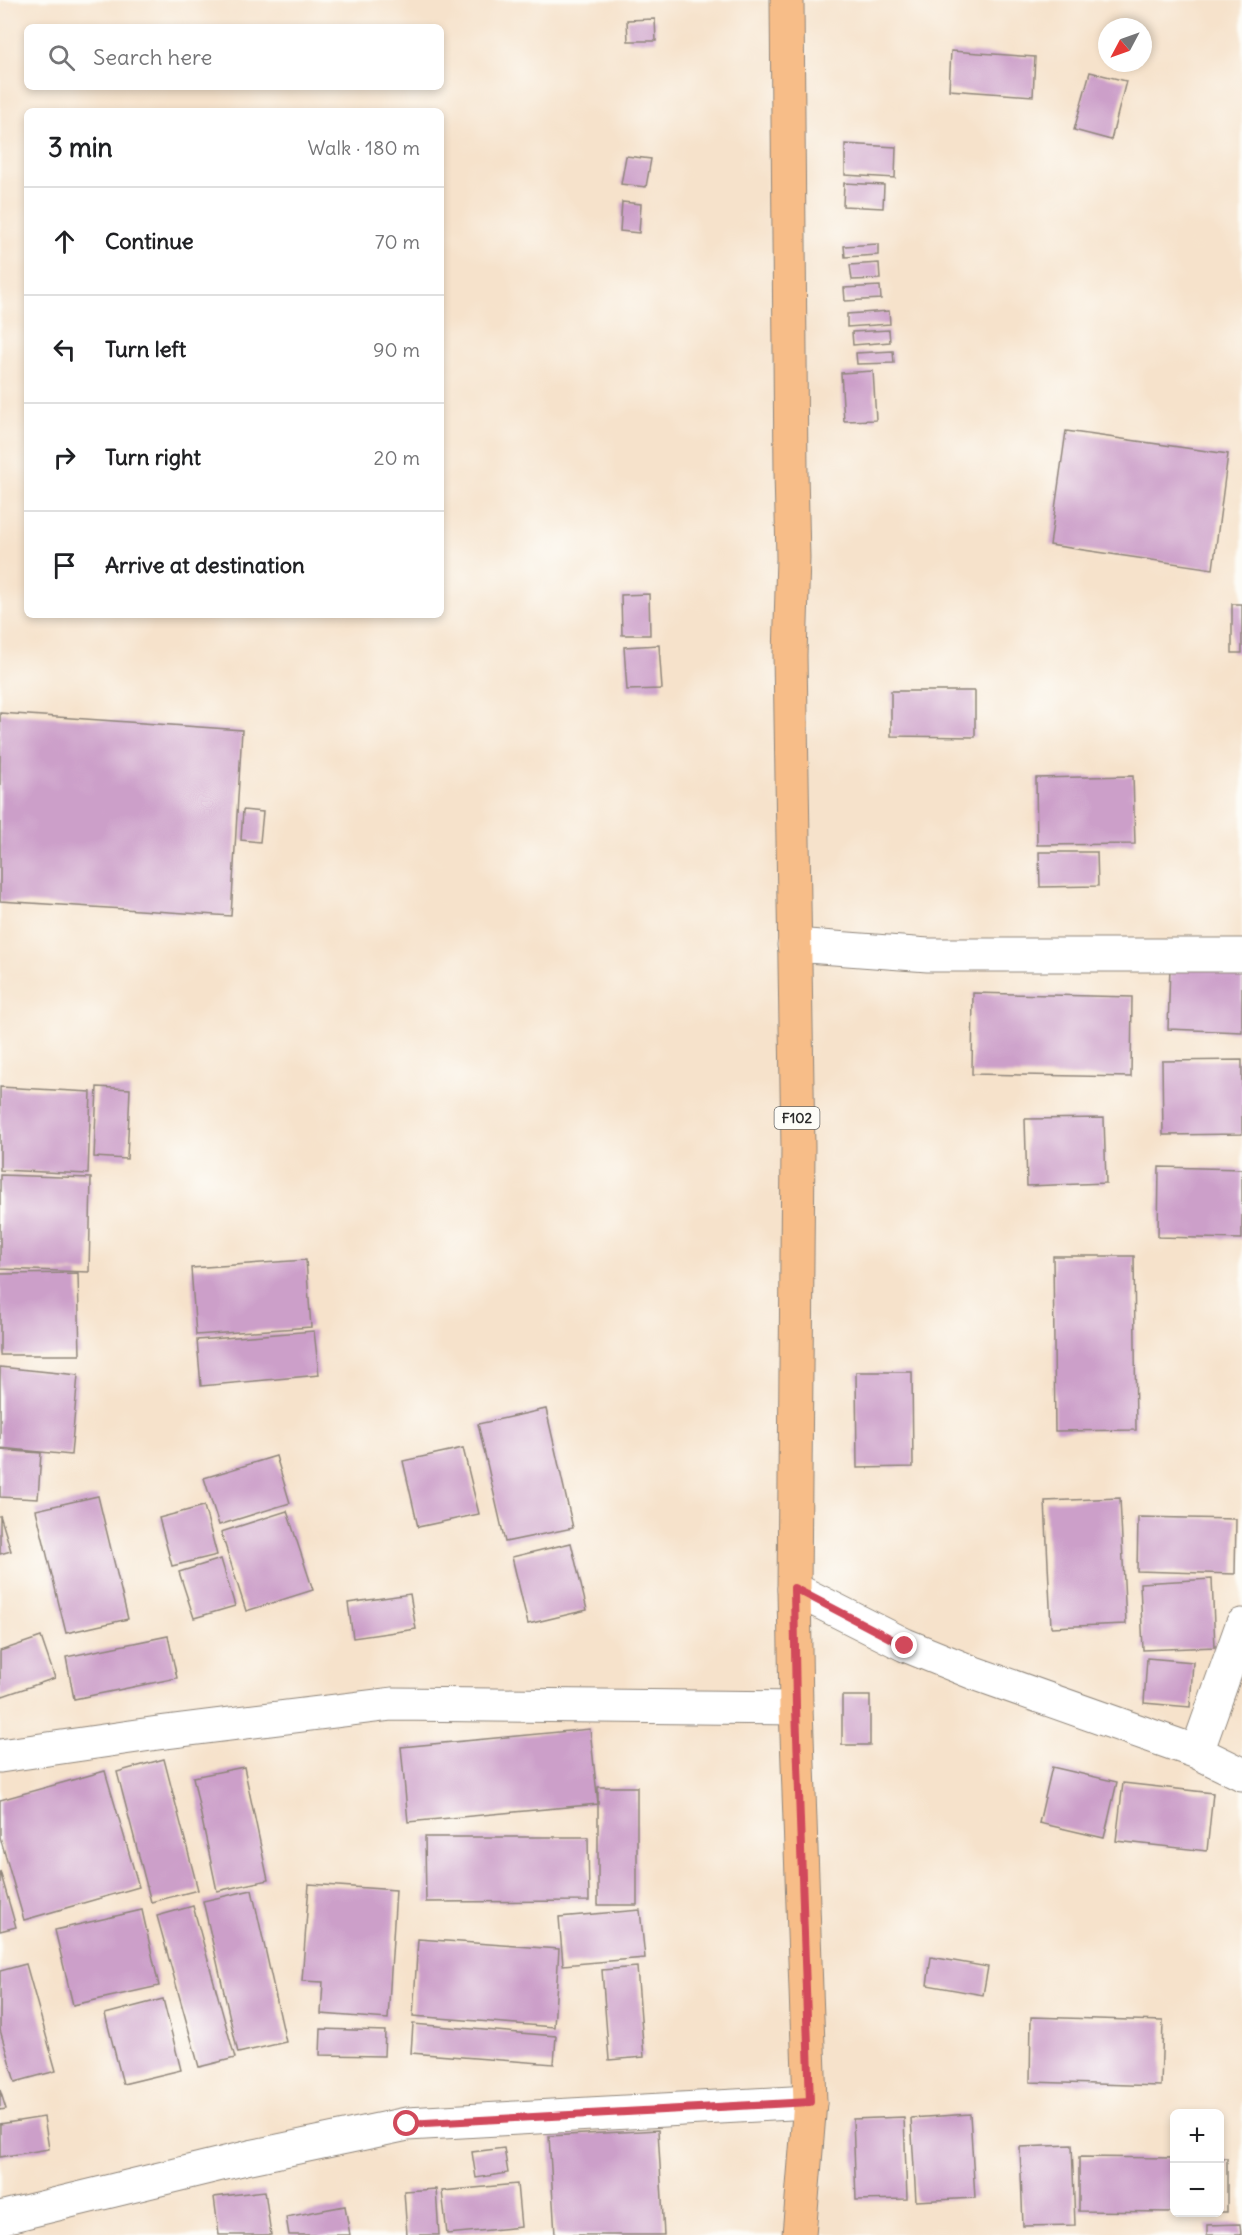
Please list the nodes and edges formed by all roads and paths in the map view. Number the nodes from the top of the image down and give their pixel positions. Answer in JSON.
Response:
{"nodes":[{"id":1,"x":787,"y":0,"type":"edge"},
{"id":2,"x":794,"y":945,"type":"junction"},
{"id":3,"x":1242,"y":955,"type":"edge"},
{"id":4,"x":794,"y":1588,"type":"junction"},
{"id":5,"x":1242,"y":1625,"type":"edge"},
{"id":6,"x":796,"y":1708,"type":"junction"},
{"id":7,"x":1197,"y":1752,"type":"junction"},
{"id":8,"x":0,"y":1756,"type":"edge"},
{"id":9,"x":1242,"y":1774,"type":"edge"},
{"id":10,"x":810,"y":2102,"type":"junction"},
{"id":11,"x":0,"y":2218,"type":"edge"},
{"id":12,"x":799,"y":2235,"type":"edge"}],
"edges":[{"from":1,"to":2,"type":"main road","number":"F102"},
{"from":2,"to":3,"type":"street"},
{"from":2,"to":4,"type":"main road","number":"F102"},
{"from":4,"to":6,"type":"main road","number":"F102"},
{"from":4,"to":7,"type":"street"},
{"from":5,"to":7,"type":"street"},
{"from":6,"to":8,"type":"street"},
{"from":6,"to":10,"type":"main road","number":"F102"},
{"from":7,"to":9,"type":"street"},
{"from":10,"to":11,"type":"street"},
{"from":10,"to":12,"type":"main road","number":"F102"}]}
